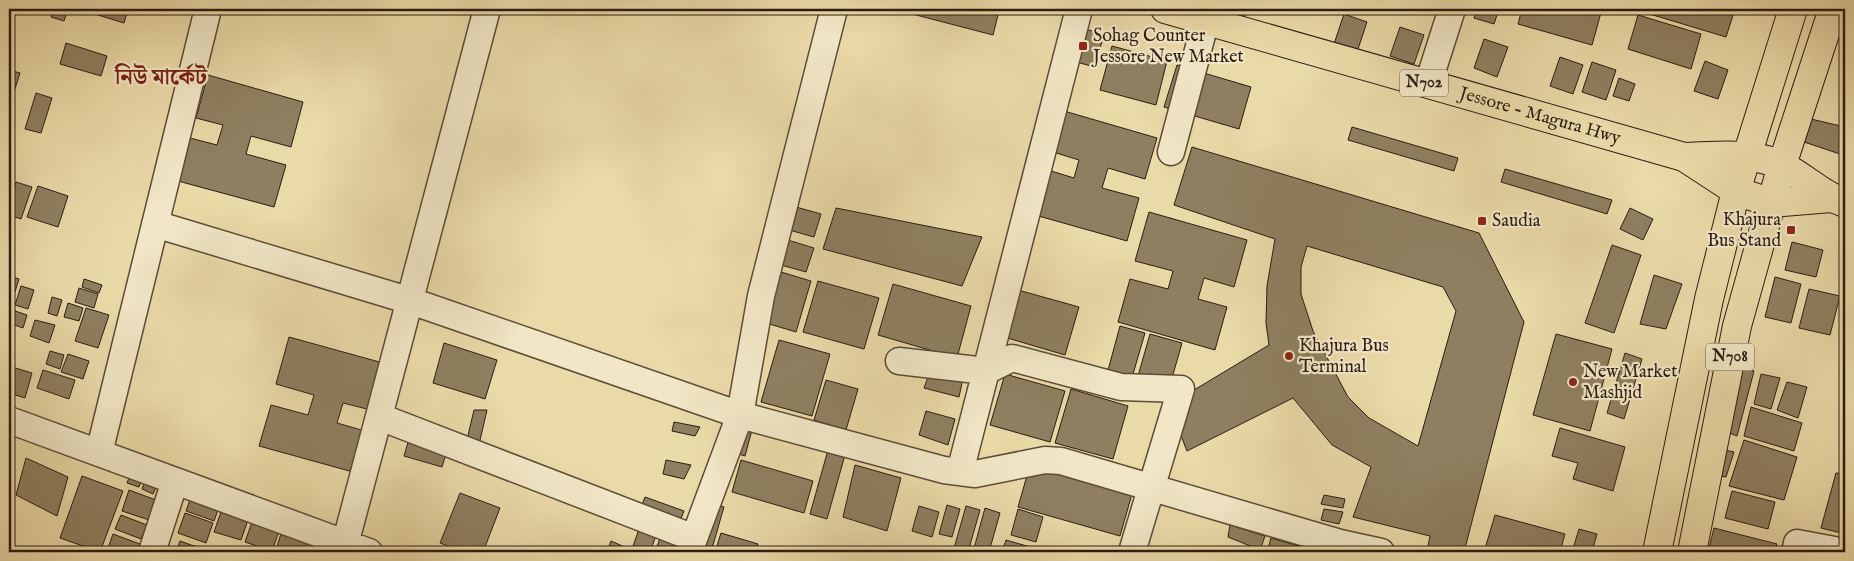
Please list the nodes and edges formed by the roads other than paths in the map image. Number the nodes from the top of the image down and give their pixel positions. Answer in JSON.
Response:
{"nodes":[{"id":1,"x":208,"y":9,"type":"edge"},
{"id":2,"x":487,"y":9,"type":"edge"},
{"id":3,"x":834,"y":9,"type":"edge"},
{"id":4,"x":1079,"y":9,"type":"edge"},
{"id":5,"x":1165,"y":9,"type":"edge"},
{"id":6,"x":1452,"y":9,"type":"edge"},
{"id":7,"x":1793,"y":9,"type":"edge"},
{"id":8,"x":1833,"y":9,"type":"edge"},
{"id":9,"x":1206,"y":20,"type":"junction"},
{"id":10,"x":1428,"y":84,"type":"junction"},
{"id":11,"x":1171,"y":152,"type":"dead end"},
{"id":12,"x":1746,"y":155,"type":"junction"},
{"id":13,"x":1684,"y":157,"type":"junction"},
{"id":14,"x":1782,"y":166,"type":"junction"},
{"id":15,"x":1736,"y":191,"type":"junction"},
{"id":16,"x":1838,"y":200,"type":"edge"},
{"id":17,"x":1772,"y":203,"type":"junction"},
{"id":18,"x":155,"y":224,"type":"junction"},
{"id":19,"x":411,"y":301,"type":"junction"},
{"id":20,"x":899,"y":361,"type":"dead end"},
{"id":21,"x":986,"y":371,"type":"junction"},
{"id":22,"x":740,"y":415,"type":"junction"},
{"id":23,"x":380,"y":418,"type":"junction"},
{"id":24,"x":9,"y":420,"type":"edge"},
{"id":25,"x":99,"y":453,"type":"junction"},
{"id":26,"x":960,"y":472,"type":"junction"},
{"id":27,"x":175,"y":481,"type":"junction"},
{"id":28,"x":1152,"y":486,"type":"junction"},
{"id":29,"x":691,"y":545,"type":"edge"},
{"id":30,"x":1339,"y":548,"type":"edge"},
{"id":31,"x":353,"y":549,"type":"edge"},
{"id":32,"x":152,"y":552,"type":"edge"},
{"id":33,"x":1132,"y":552,"type":"edge"},
{"id":34,"x":1381,"y":552,"type":"edge"},
{"id":35,"x":1657,"y":552,"type":"edge"},
{"id":36,"x":1692,"y":552,"type":"edge"},
{"id":37,"x":1796,"y":552,"type":"edge"},
{"id":38,"x":1845,"y":552,"type":"edge"}],
"edges":[{"from":1,"to":18,"type":"street"},
{"from":2,"to":19,"type":"street"},
{"from":3,"to":22,"type":"street"},
{"from":4,"to":21,"type":"street"},
{"from":5,"to":9,"type":"highway","name":"Jessore - Magura Hwy","number":"N702"},
{"from":6,"to":10,"type":"street"},
{"from":7,"to":12,"type":"highway","number":"N708"},
{"from":8,"to":14,"type":"highway","number":"N708"},
{"from":9,"to":10,"type":"highway","name":"Jessore - Magura Hwy","number":"N702"},
{"from":9,"to":11,"type":"street"},
{"from":10,"to":13,"type":"highway","name":"Jessore - Magura Hwy","number":"N702"},
{"from":12,"to":13,"type":"highway","name":"Jessore - Magura Hwy","number":"N702"},
{"from":12,"to":14,"type":"highway","name":"Jessore - Magura Hwy","number":"N702"},
{"from":12,"to":15,"type":"highway","number":"N708"},
{"from":13,"to":15,"type":"highway","name":"Jessore - Magura Hwy","number":"N702"},
{"from":14,"to":16,"type":"highway","name":"Jessore - Magura Hwy","number":"N702"},
{"from":14,"to":17,"type":"highway","number":"N708"},
{"from":15,"to":17,"type":"highway","name":"Jessore - Magura Hwy","number":"N702"},
{"from":15,"to":35,"type":"highway","number":"N708"},
{"from":16,"to":17,"type":"highway","name":"Jessore - Magura Hwy","number":"N702"},
{"from":17,"to":36,"type":"highway","number":"N708"},
{"from":18,"to":19,"type":"street"},
{"from":18,"to":25,"type":"street"},
{"from":19,"to":22,"type":"street"},
{"from":19,"to":23,"type":"street"},
{"from":20,"to":21,"type":"street"},
{"from":21,"to":26,"type":"street"},
{"from":21,"to":28,"type":"street"},
{"from":22,"to":26,"type":"street"},
{"from":22,"to":29,"type":"street"},
{"from":23,"to":29,"type":"street"},
{"from":23,"to":31,"type":"street"},
{"from":24,"to":25,"type":"street"},
{"from":25,"to":27,"type":"street"},
{"from":26,"to":28,"type":"street"},
{"from":27,"to":31,"type":"street"},
{"from":27,"to":32,"type":"street"},
{"from":28,"to":30,"type":"street"},
{"from":28,"to":33,"type":"street"},
{"from":30,"to":34,"type":"street"},
{"from":37,"to":38,"type":"street"}]}
